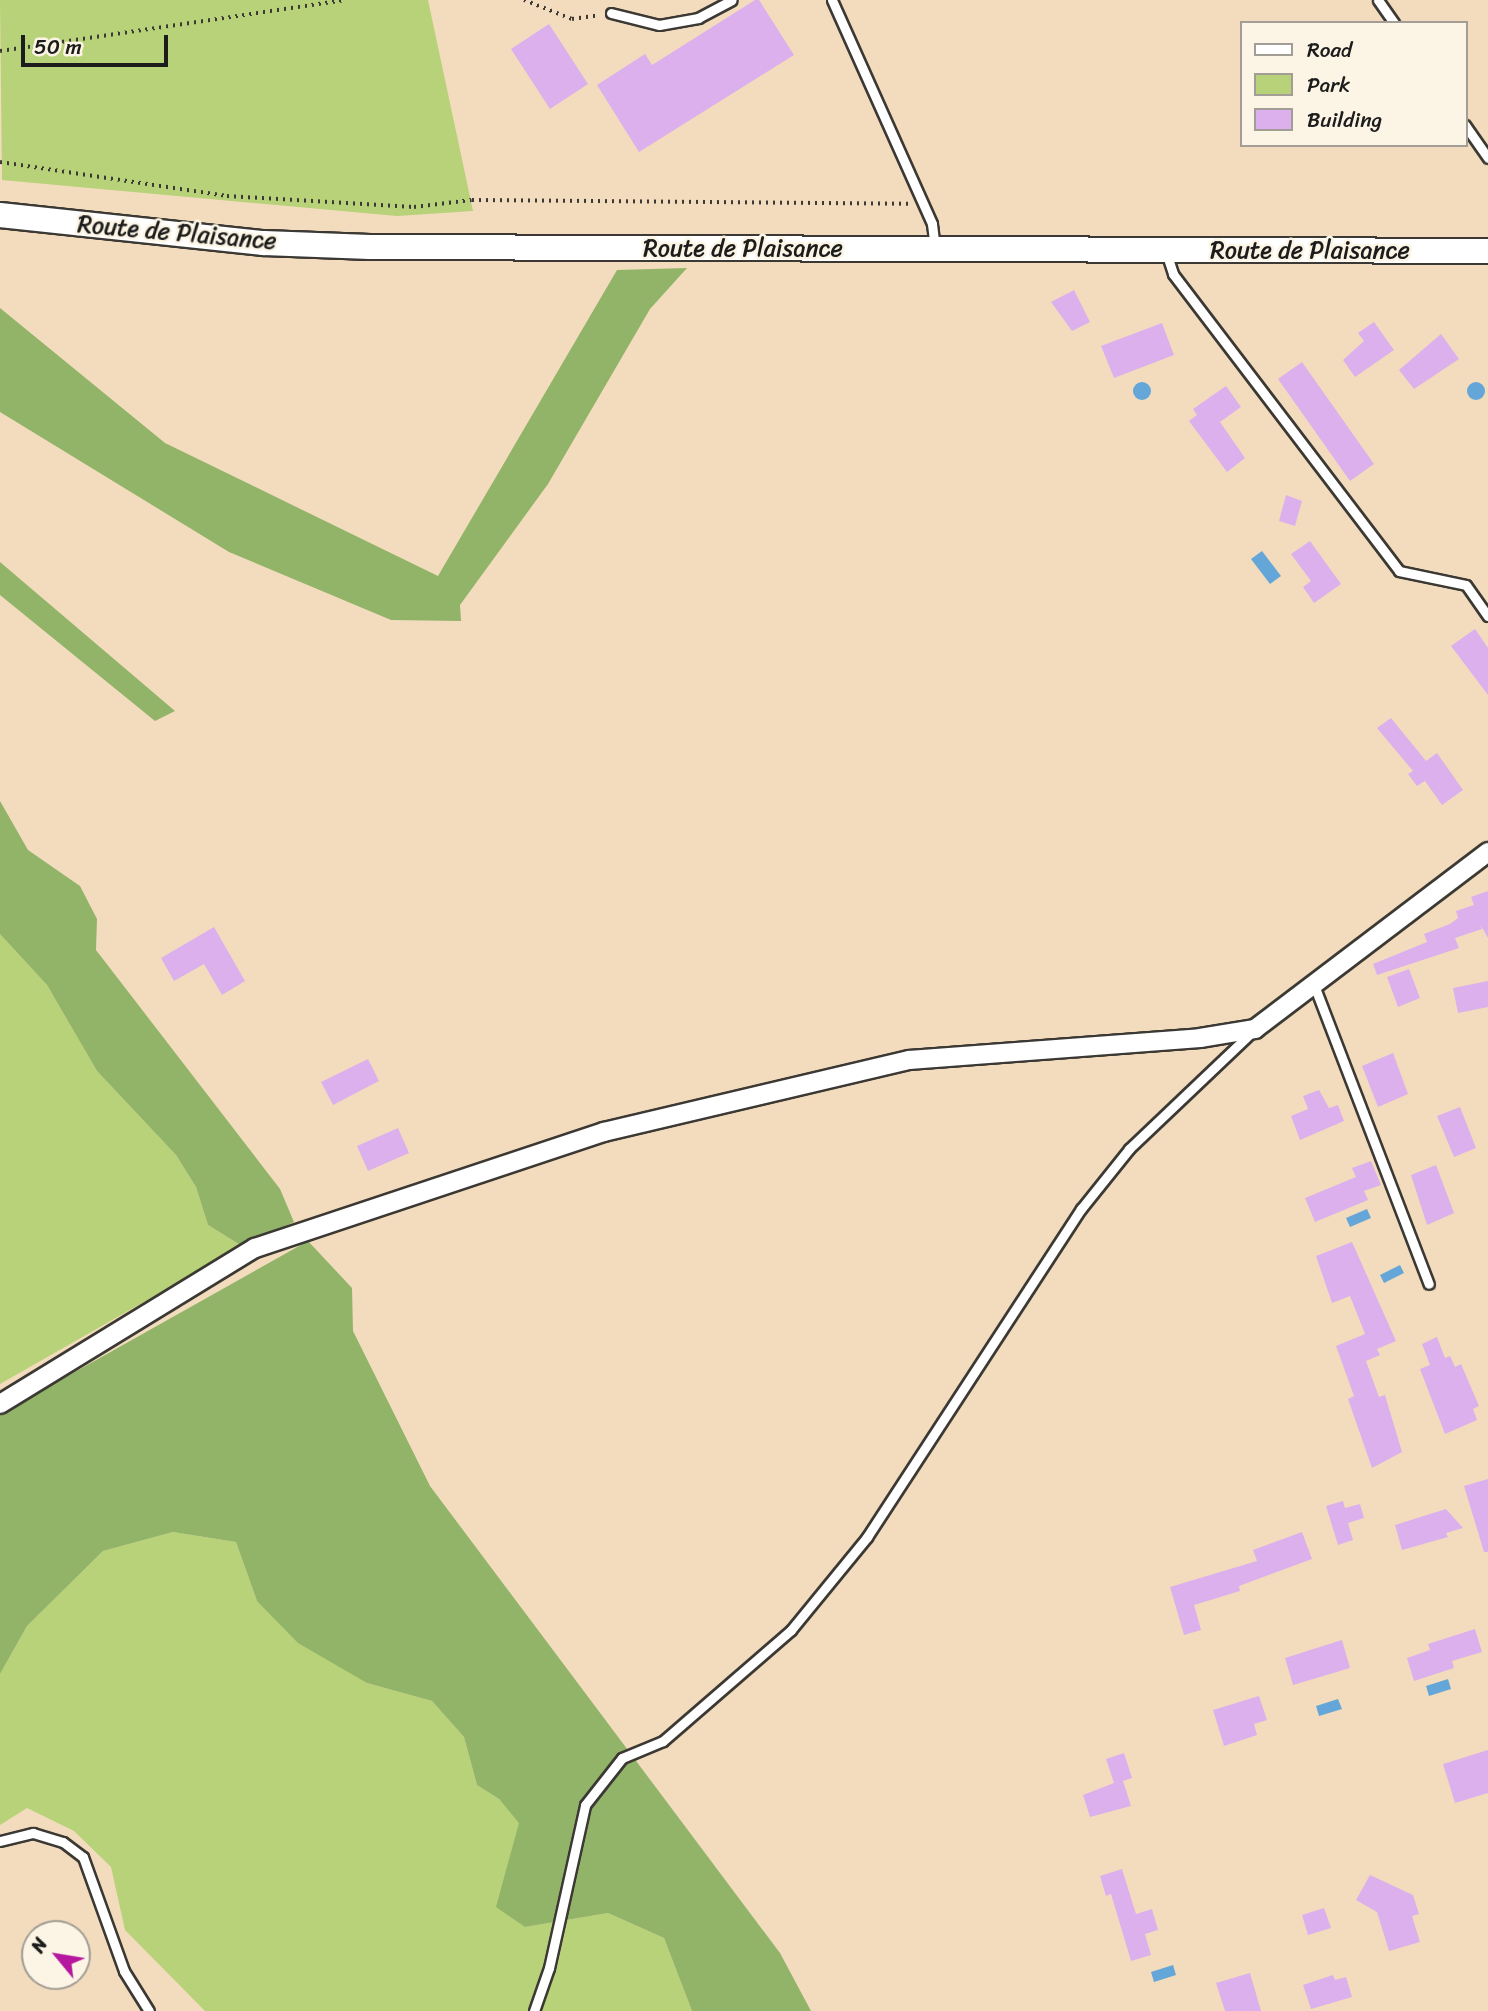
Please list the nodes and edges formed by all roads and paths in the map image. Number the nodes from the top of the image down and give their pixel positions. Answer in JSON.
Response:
{"nodes":[{"id":1,"x":345,"y":0,"type":"edge"},
{"id":2,"x":524,"y":0,"type":"edge"},
{"id":3,"x":732,"y":0,"type":"edge"},
{"id":4,"x":832,"y":0,"type":"edge"},
{"id":5,"x":1378,"y":0,"type":"edge"},
{"id":6,"x":611,"y":13,"type":"joint"},
{"id":7,"x":1393,"y":21,"type":"edge"},
{"id":8,"x":0,"y":51,"type":"edge"},
{"id":9,"x":1467,"y":128,"type":"edge"},
{"id":10,"x":1488,"y":158,"type":"edge"},
{"id":11,"x":0,"y":162,"type":"edge"},
{"id":12,"x":922,"y":203,"type":"junction"},
{"id":13,"x":0,"y":215,"type":"edge"},
{"id":14,"x":935,"y":250,"type":"junction"},
{"id":15,"x":1166,"y":250,"type":"junction"},
{"id":16,"x":1488,"y":251,"type":"edge"},
{"id":17,"x":1488,"y":616,"type":"edge"},
{"id":18,"x":1488,"y":852,"type":"edge"},
{"id":19,"x":1314,"y":985,"type":"junction"},
{"id":20,"x":1255,"y":1029,"type":"junction"},
{"id":21,"x":1429,"y":1284,"type":"dead end"},
{"id":22,"x":0,"y":1405,"type":"edge"},
{"id":23,"x":0,"y":1842,"type":"edge"},
{"id":24,"x":149,"y":2011,"type":"edge"},
{"id":25,"x":534,"y":2011,"type":"edge"}],
"edges":[{"from":1,"to":8,"type":"path"},
{"from":2,"to":6,"type":"path"},
{"from":3,"to":6,"type":"lane"},
{"from":4,"to":12,"type":"lane"},
{"from":5,"to":7,"type":"lane"},
{"from":9,"to":10,"type":"lane"},
{"from":11,"to":12,"type":"path"},
{"from":12,"to":14,"type":"lane"},
{"from":13,"to":14,"type":"main road","name":"Route de Plaisance"},
{"from":14,"to":15,"type":"main road","name":"Route de Plaisance"},
{"from":15,"to":16,"type":"main road","name":"Route de Plaisance"},
{"from":15,"to":17,"type":"lane"},
{"from":18,"to":19,"type":"street"},
{"from":19,"to":20,"type":"street"},
{"from":19,"to":21,"type":"lane"},
{"from":20,"to":22,"type":"street"},
{"from":20,"to":25,"type":"lane"},
{"from":23,"to":24,"type":"lane"}]}
